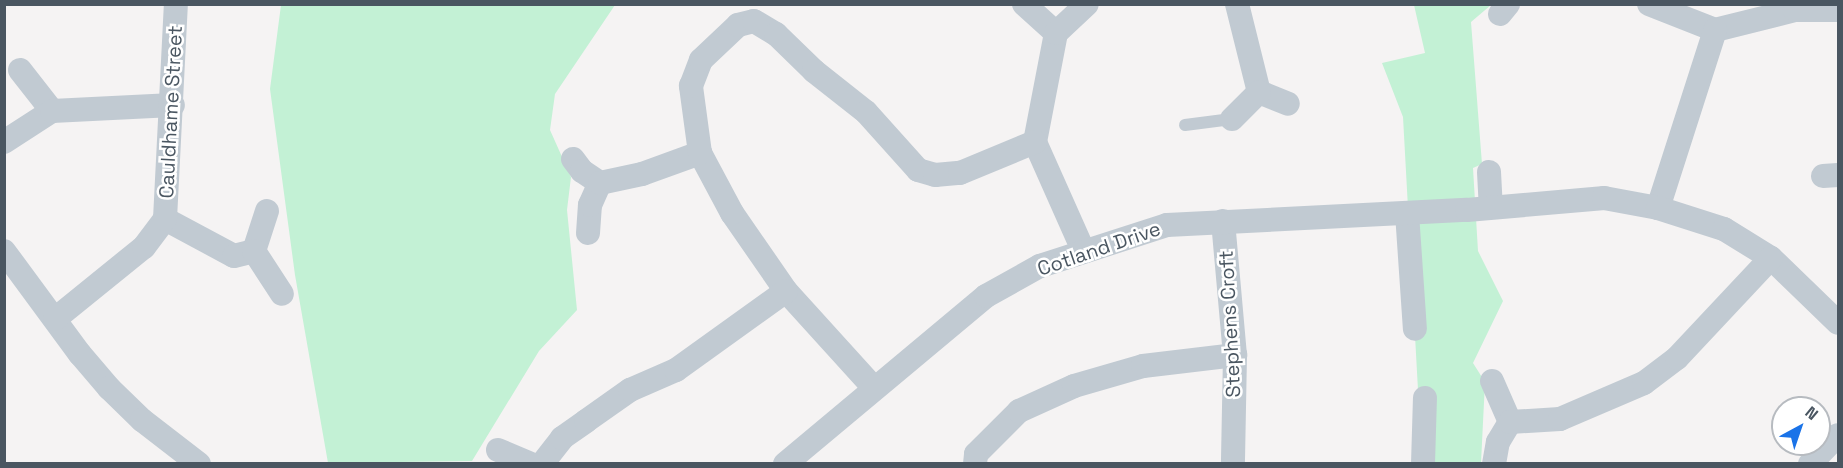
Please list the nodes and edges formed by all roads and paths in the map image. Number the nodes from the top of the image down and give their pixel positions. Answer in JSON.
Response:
{"nodes":[{"id":1,"x":176,"y":4,"type":"edge"},
{"id":2,"x":1024,"y":4,"type":"edge"},
{"id":3,"x":1087,"y":4,"type":"edge"},
{"id":4,"x":1237,"y":4,"type":"edge"},
{"id":5,"x":1649,"y":4,"type":"edge"},
{"id":6,"x":1839,"y":10,"type":"edge"},
{"id":7,"x":756,"y":13,"type":"edge"},
{"id":8,"x":1715,"y":30,"type":"junction"},
{"id":9,"x":1056,"y":33,"type":"junction"},
{"id":10,"x":20,"y":70,"type":"dead end"},
{"id":11,"x":1259,"y":92,"type":"junction"},
{"id":12,"x":1288,"y":104,"type":"dead end"},
{"id":13,"x":173,"y":105,"type":"junction"},
{"id":14,"x":52,"y":111,"type":"junction"},
{"id":15,"x":1232,"y":119,"type":"joint"},
{"id":16,"x":1185,"y":125,"type":"dead end"},
{"id":17,"x":4,"y":142,"type":"edge"},
{"id":18,"x":1035,"y":142,"type":"junction"},
{"id":19,"x":700,"y":153,"type":"junction"},
{"id":20,"x":573,"y":159,"type":"dead end"},
{"id":21,"x":1489,"y":172,"type":"dead end"},
{"id":22,"x":600,"y":183,"type":"junction"},
{"id":23,"x":1491,"y":207,"type":"junction"},
{"id":24,"x":1658,"y":208,"type":"junction"},
{"id":25,"x":267,"y":211,"type":"dead end"},
{"id":26,"x":1407,"y":213,"type":"junction"},
{"id":27,"x":165,"y":219,"type":"junction"},
{"id":28,"x":1223,"y":221,"type":"junction"},
{"id":29,"x":588,"y":233,"type":"dead end"},
{"id":30,"x":4,"y":250,"type":"edge"},
{"id":31,"x":1083,"y":250,"type":"junction"},
{"id":32,"x":254,"y":251,"type":"junction"},
{"id":33,"x":1771,"y":258,"type":"junction"},
{"id":34,"x":786,"y":291,"type":"junction"},
{"id":35,"x":282,"y":294,"type":"dead end"},
{"id":36,"x":55,"y":319,"type":"junction"},
{"id":37,"x":1839,"y":323,"type":"edge"},
{"id":38,"x":1415,"y":329,"type":"dead end"},
{"id":39,"x":1235,"y":355,"type":"junction"},
{"id":40,"x":1492,"y":381,"type":"dead end"},
{"id":41,"x":874,"y":388,"type":"junction"},
{"id":42,"x":1425,"y":398,"type":"dead end"},
{"id":43,"x":1510,"y":422,"type":"junction"},
{"id":44,"x":498,"y":450,"type":"dead end"},
{"id":45,"x":199,"y":464,"type":"edge"},
{"id":46,"x":531,"y":464,"type":"edge"},
{"id":47,"x":542,"y":464,"type":"edge"},
{"id":48,"x":785,"y":464,"type":"edge"},
{"id":49,"x":975,"y":464,"type":"edge"},
{"id":50,"x":1233,"y":464,"type":"edge"},
{"id":51,"x":1423,"y":464,"type":"edge"},
{"id":52,"x":1494,"y":464,"type":"edge"}],
"edges":[{"from":1,"to":13,"type":"street","name":"Cauldhame Street"},
{"from":2,"to":9,"type":"street"},
{"from":3,"to":9,"type":"street"},
{"from":4,"to":11,"type":"street"},
{"from":5,"to":8,"type":"street"},
{"from":6,"to":8,"type":"street"},
{"from":7,"to":18,"type":"street"},
{"from":7,"to":19,"type":"street"},
{"from":8,"to":24,"type":"street"},
{"from":9,"to":18,"type":"street"},
{"from":10,"to":14,"type":"street"},
{"from":11,"to":12,"type":"street"},
{"from":11,"to":15,"type":"street"},
{"from":13,"to":14,"type":"street"},
{"from":13,"to":27,"type":"street","name":"Cauldhame Street"},
{"from":14,"to":17,"type":"street"},
{"from":15,"to":16,"type":"lane"},
{"from":18,"to":31,"type":"street"},
{"from":19,"to":22,"type":"street"},
{"from":19,"to":34,"type":"street"},
{"from":20,"to":22,"type":"street"},
{"from":21,"to":23,"type":"street"},
{"from":22,"to":29,"type":"street"},
{"from":23,"to":24,"type":"street","name":"Cotland Drive"},
{"from":23,"to":26,"type":"street","name":"Cotland Drive"},
{"from":24,"to":33,"type":"street","name":"Cotland Drive"},
{"from":25,"to":32,"type":"street"},
{"from":26,"to":28,"type":"street","name":"Cotland Drive"},
{"from":26,"to":38,"type":"street"},
{"from":27,"to":32,"type":"street","name":"Cauldhame Street"},
{"from":27,"to":36,"type":"street","name":"Cauldhame Street"},
{"from":28,"to":31,"type":"street","name":"Cotland Drive"},
{"from":28,"to":39,"type":"street","name":"Stephens Croft"},
{"from":30,"to":36,"type":"street"},
{"from":31,"to":41,"type":"street","name":"Cotland Drive"},
{"from":32,"to":35,"type":"street"},
{"from":33,"to":37,"type":"street","name":"Cotland Drive"},
{"from":33,"to":43,"type":"street"},
{"from":34,"to":41,"type":"street"},
{"from":34,"to":47,"type":"street"},
{"from":36,"to":45,"type":"street"},
{"from":39,"to":49,"type":"street"},
{"from":39,"to":50,"type":"street","name":"Stephens Croft"},
{"from":40,"to":43,"type":"street"},
{"from":41,"to":48,"type":"street","name":"Cotland Drive"},
{"from":42,"to":51,"type":"street"},
{"from":43,"to":52,"type":"street"},
{"from":44,"to":46,"type":"street"}]}
